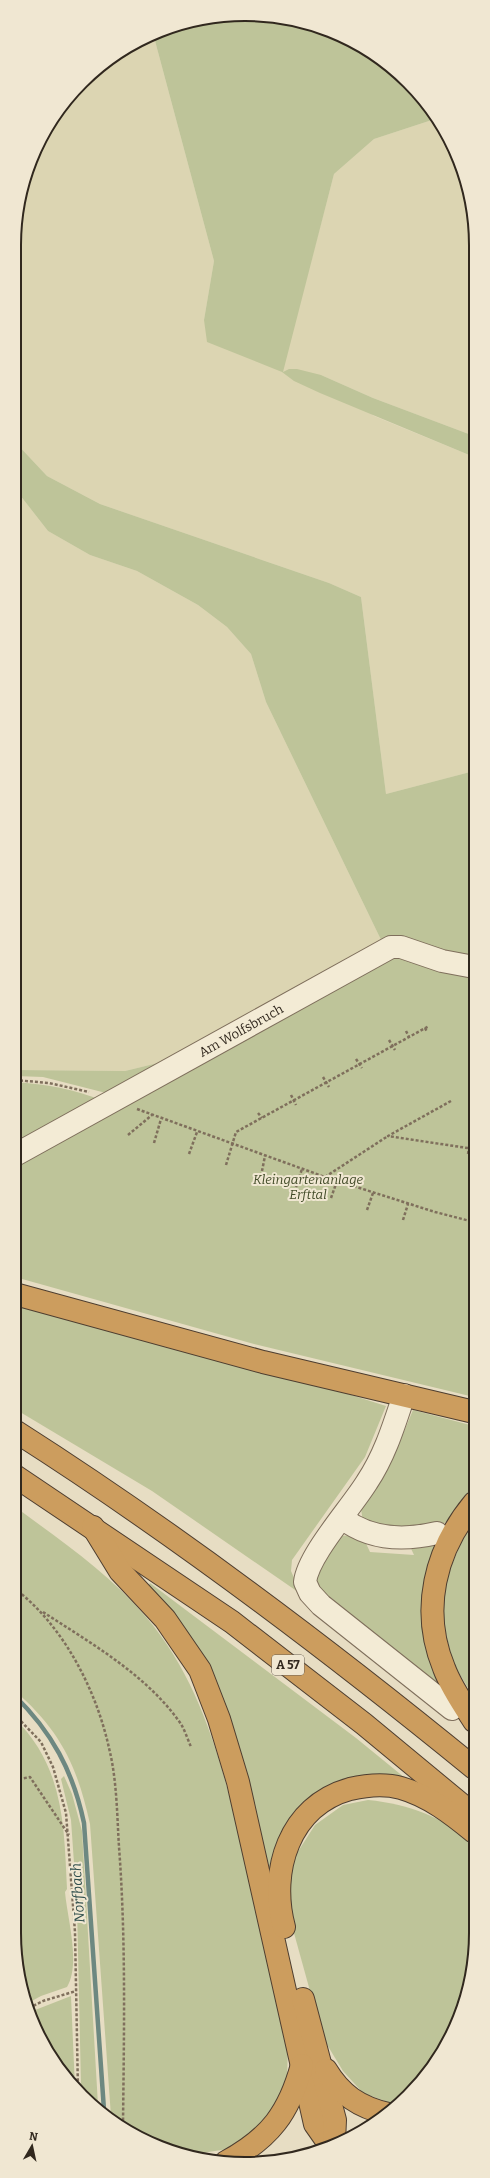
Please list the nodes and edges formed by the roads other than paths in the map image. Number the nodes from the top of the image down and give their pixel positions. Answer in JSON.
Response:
{"nodes":[{"id":1,"x":469,"y":966,"type":"edge"},
{"id":2,"x":21,"y":1152,"type":"edge"},
{"id":3,"x":21,"y":1296,"type":"edge"},
{"id":4,"x":404,"y":1395,"type":"junction"},
{"id":5,"x":469,"y":1411,"type":"edge"},
{"id":6,"x":21,"y":1435,"type":"edge"},
{"id":7,"x":21,"y":1481,"type":"edge"},
{"id":8,"x":469,"y":1509,"type":"edge"},
{"id":9,"x":342,"y":1518,"type":"junction"},
{"id":10,"x":93,"y":1527,"type":"junction"},
{"id":11,"x":437,"y":1533,"type":"dead end"},
{"id":12,"x":452,"y":1709,"type":"dead end"},
{"id":13,"x":469,"y":1712,"type":"edge"},
{"id":14,"x":469,"y":1764,"type":"edge"},
{"id":15,"x":469,"y":1811,"type":"edge"},
{"id":16,"x":469,"y":1828,"type":"edge"},
{"id":17,"x":309,"y":2055,"type":"junction"},
{"id":18,"x":380,"y":2112,"type":"edge"},
{"id":19,"x":334,"y":2139,"type":"edge"},
{"id":20,"x":327,"y":2141,"type":"edge"},
{"id":21,"x":234,"y":2157,"type":"edge"}],
"edges":[{"from":1,"to":2,"type":"lane","name":"Am Wolfsbruch"},
{"from":3,"to":4,"type":"highway"},
{"from":4,"to":5,"type":"highway"},
{"from":4,"to":9,"type":"lane"},
{"from":6,"to":14,"type":"highway","number":"A 57"},
{"from":7,"to":10,"type":"highway","number":"A 57"},
{"from":8,"to":13,"type":"highway"},
{"from":9,"to":11,"type":"lane"},
{"from":9,"to":12,"type":"lane"},
{"from":10,"to":15,"type":"highway","number":"A 57"},
{"from":10,"to":17,"type":"highway"},
{"from":16,"to":17,"type":"highway"},
{"from":17,"to":18,"type":"highway"},
{"from":17,"to":19,"type":"highway"},
{"from":17,"to":20,"type":"highway"},
{"from":17,"to":21,"type":"highway"}]}
